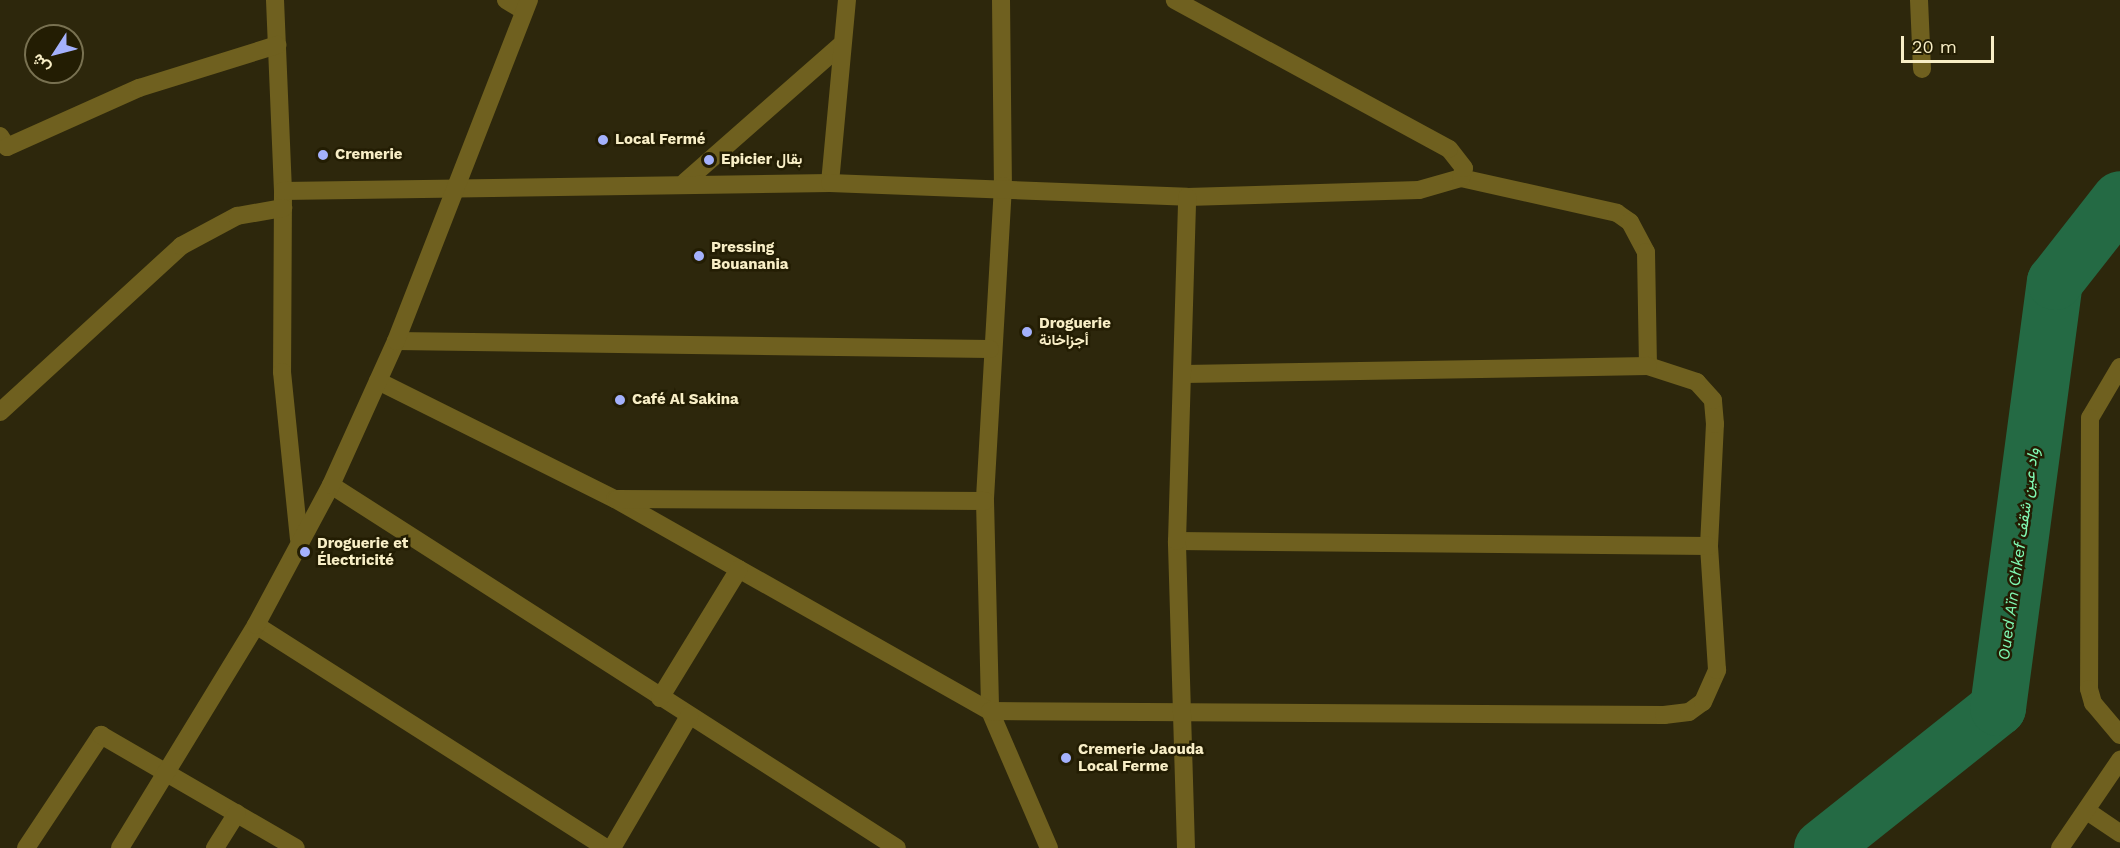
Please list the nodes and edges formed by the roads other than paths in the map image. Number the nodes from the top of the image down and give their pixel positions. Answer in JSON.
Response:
{"nodes":[{"id":1,"x":275,"y":0,"type":"edge"},
{"id":2,"x":506,"y":0,"type":"edge"},
{"id":3,"x":847,"y":0,"type":"edge"},
{"id":4,"x":1001,"y":0,"type":"edge"},
{"id":5,"x":1175,"y":0,"type":"edge"},
{"id":6,"x":1919,"y":0,"type":"edge"},
{"id":7,"x":527,"y":5,"type":"edge"},
{"id":8,"x":277,"y":45,"type":"junction"},
{"id":9,"x":840,"y":46,"type":"junction"},
{"id":10,"x":1922,"y":69,"type":"dead end"},
{"id":11,"x":2,"y":144,"type":"edge"},
{"id":12,"x":1461,"y":178,"type":"junction"},
{"id":13,"x":685,"y":182,"type":"junction"},
{"id":14,"x":830,"y":183,"type":"junction"},
{"id":15,"x":1002,"y":186,"type":"junction"},
{"id":16,"x":450,"y":191,"type":"junction"},
{"id":17,"x":1187,"y":197,"type":"junction"},
{"id":18,"x":283,"y":199,"type":"junction"},
{"id":19,"x":396,"y":341,"type":"junction"},
{"id":20,"x":990,"y":349,"type":"junction"},
{"id":21,"x":1648,"y":366,"type":"junction"},
{"id":22,"x":2120,"y":367,"type":"edge"},
{"id":23,"x":1184,"y":374,"type":"junction"},
{"id":24,"x":378,"y":381,"type":"junction"},
{"id":25,"x":0,"y":412,"type":"edge"},
{"id":26,"x":331,"y":485,"type":"junction"},
{"id":27,"x":615,"y":499,"type":"junction"},
{"id":28,"x":985,"y":501,"type":"junction"},
{"id":29,"x":299,"y":539,"type":"junction"},
{"id":30,"x":1177,"y":541,"type":"junction"},
{"id":31,"x":1709,"y":546,"type":"junction"},
{"id":32,"x":739,"y":569,"type":"junction"},
{"id":33,"x":256,"y":625,"type":"junction"},
{"id":34,"x":660,"y":698,"type":"junction"},
{"id":35,"x":1181,"y":709,"type":"junction"},
{"id":36,"x":990,"y":711,"type":"junction"},
{"id":37,"x":689,"y":716,"type":"junction"},
{"id":38,"x":2120,"y":735,"type":"edge"},
{"id":39,"x":2120,"y":760,"type":"edge"},
{"id":40,"x":168,"y":771,"type":"junction"},
{"id":41,"x":2087,"y":811,"type":"junction"},
{"id":42,"x":237,"y":813,"type":"junction"},
{"id":43,"x":2120,"y":832,"type":"edge"},
{"id":44,"x":26,"y":848,"type":"edge"},
{"id":45,"x":120,"y":848,"type":"edge"},
{"id":46,"x":215,"y":848,"type":"edge"},
{"id":47,"x":296,"y":848,"type":"edge"},
{"id":48,"x":606,"y":848,"type":"edge"},
{"id":49,"x":612,"y":848,"type":"edge"},
{"id":50,"x":897,"y":848,"type":"edge"},
{"id":51,"x":1049,"y":848,"type":"edge"},
{"id":52,"x":1186,"y":848,"type":"edge"},
{"id":53,"x":2060,"y":848,"type":"edge"}],
"edges":[{"from":1,"to":8,"type":"street"},
{"from":2,"to":7,"type":"street"},
{"from":3,"to":9,"type":"street"},
{"from":4,"to":15,"type":"street"},
{"from":5,"to":12,"type":"street"},
{"from":6,"to":10,"type":"street"},
{"from":7,"to":16,"type":"street"},
{"from":8,"to":11,"type":"street"},
{"from":8,"to":18,"type":"street"},
{"from":9,"to":13,"type":"street"},
{"from":9,"to":14,"type":"street"},
{"from":12,"to":17,"type":"street"},
{"from":12,"to":21,"type":"street"},
{"from":13,"to":14,"type":"street"},
{"from":13,"to":16,"type":"street"},
{"from":14,"to":15,"type":"street"},
{"from":15,"to":17,"type":"street"},
{"from":15,"to":20,"type":"street"},
{"from":16,"to":18,"type":"street"},
{"from":16,"to":19,"type":"street"},
{"from":17,"to":23,"type":"street"},
{"from":18,"to":25,"type":"street"},
{"from":18,"to":29,"type":"street"},
{"from":19,"to":20,"type":"street"},
{"from":19,"to":24,"type":"street"},
{"from":20,"to":28,"type":"street"},
{"from":21,"to":23,"type":"street"},
{"from":21,"to":31,"type":"street"},
{"from":22,"to":38,"type":"street"},
{"from":23,"to":30,"type":"street"},
{"from":24,"to":26,"type":"street"},
{"from":24,"to":27,"type":"street"},
{"from":26,"to":29,"type":"street"},
{"from":26,"to":34,"type":"street"},
{"from":27,"to":28,"type":"street"},
{"from":27,"to":32,"type":"street"},
{"from":28,"to":36,"type":"street"},
{"from":29,"to":33,"type":"street"},
{"from":30,"to":31,"type":"street"},
{"from":30,"to":35,"type":"street"},
{"from":31,"to":35,"type":"street"},
{"from":32,"to":34,"type":"street"},
{"from":32,"to":36,"type":"street"},
{"from":33,"to":40,"type":"street"},
{"from":33,"to":48,"type":"street"},
{"from":34,"to":37,"type":"street"},
{"from":35,"to":36,"type":"street"},
{"from":35,"to":52,"type":"street"},
{"from":36,"to":51,"type":"street"},
{"from":37,"to":49,"type":"street"},
{"from":37,"to":50,"type":"street"},
{"from":39,"to":41,"type":"street"},
{"from":40,"to":42,"type":"street"},
{"from":40,"to":44,"type":"street"},
{"from":40,"to":45,"type":"street"},
{"from":41,"to":43,"type":"street"},
{"from":41,"to":53,"type":"street"},
{"from":42,"to":46,"type":"street"},
{"from":42,"to":47,"type":"street"}]}
